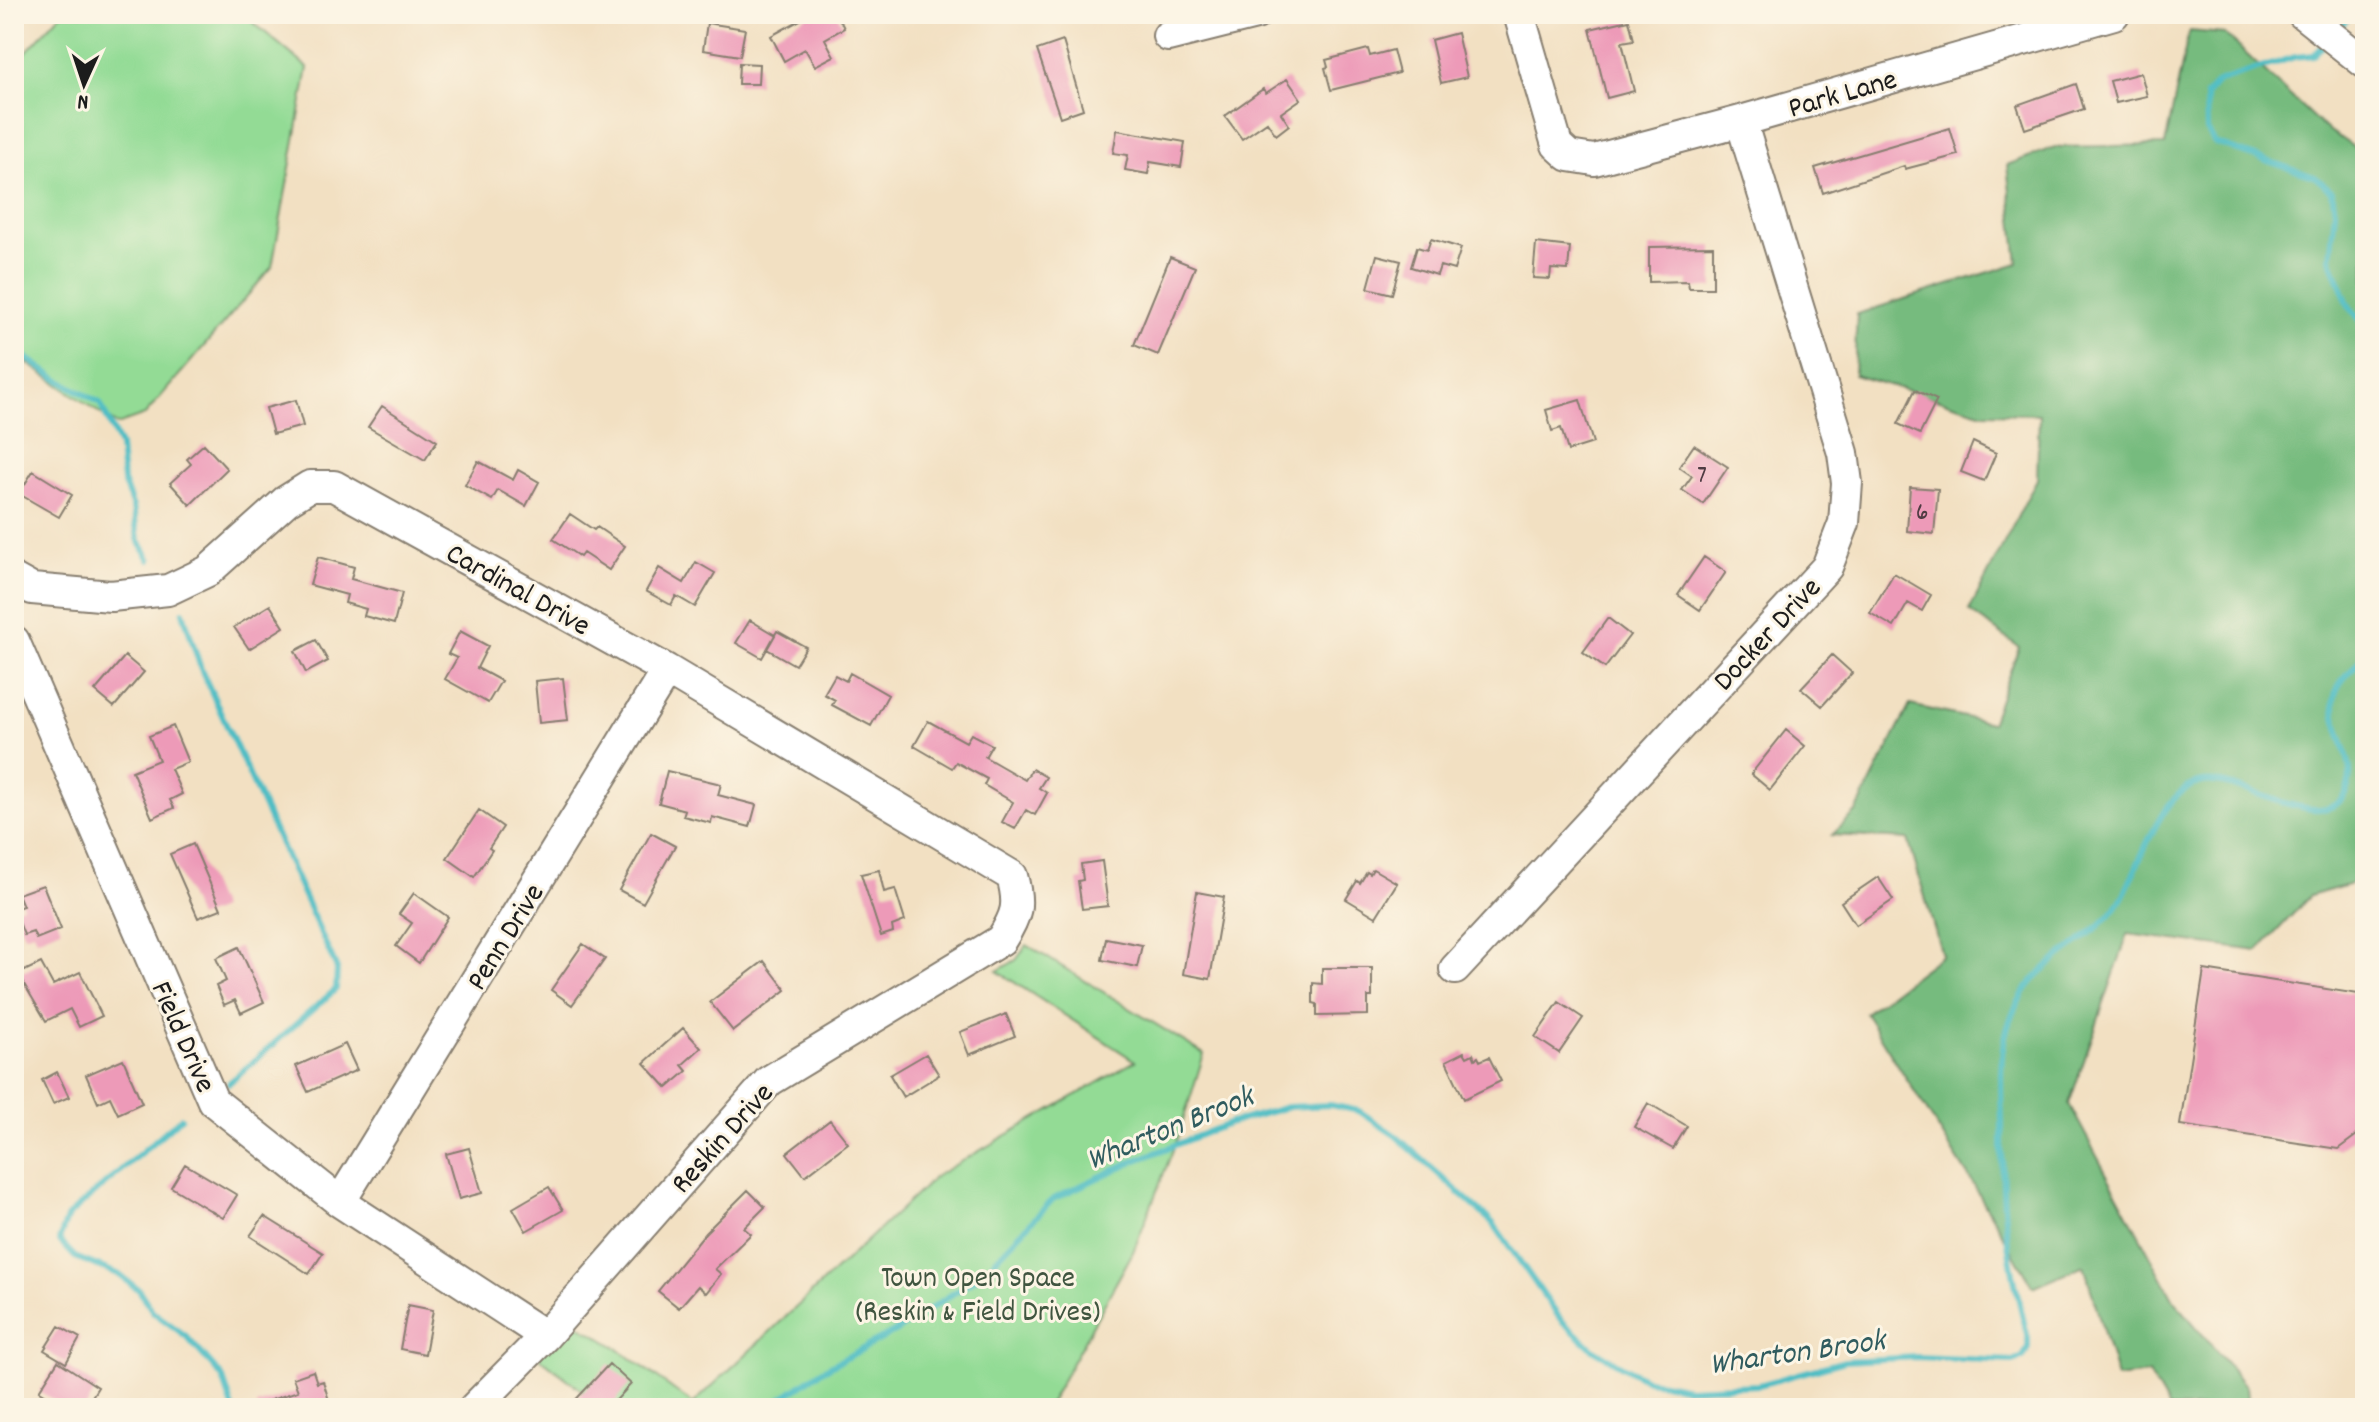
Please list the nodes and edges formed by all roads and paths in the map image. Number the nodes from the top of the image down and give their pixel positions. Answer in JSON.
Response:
{"nodes":[{"id":1,"x":27,"y":14,"type":"edge"},
{"id":2,"x":1256,"y":14,"type":"edge"},
{"id":3,"x":1519,"y":14,"type":"edge"},
{"id":4,"x":2114,"y":14,"type":"edge"},
{"id":5,"x":14,"y":28,"type":"edge"},
{"id":6,"x":1168,"y":36,"type":"dead end"},
{"id":7,"x":1741,"y":121,"type":"junction"},
{"id":8,"x":14,"y":579,"type":"edge"},
{"id":9,"x":14,"y":641,"type":"edge"},
{"id":10,"x":667,"y":670,"type":"junction"},
{"id":11,"x":1012,"y":876,"type":"joint"},
{"id":12,"x":1455,"y":969,"type":"dead end"},
{"id":13,"x":340,"y":1202,"type":"junction"},
{"id":14,"x":545,"y":1336,"type":"junction"},
{"id":15,"x":474,"y":1408,"type":"edge"}],
"edges":[{"from":1,"to":5,"type":"path"},
{"from":2,"to":6,"type":"street"},
{"from":3,"to":7,"type":"street","name":"Park Lane"},
{"from":4,"to":7,"type":"street","name":"Park Lane"},
{"from":7,"to":12,"type":"street","name":"Docker Drive"},
{"from":8,"to":10,"type":"street","name":"Cardinal Drive"},
{"from":9,"to":13,"type":"street","name":"Field Drive"},
{"from":10,"to":11,"type":"street","name":"Cardinal Drive"},
{"from":10,"to":13,"type":"street","name":"Penn Drive"},
{"from":11,"to":14,"type":"street","name":"Reskin Drive"},
{"from":13,"to":14,"type":"street","name":"Field Drive"},
{"from":14,"to":15,"type":"street","name":"Reskin Drive"}]}
